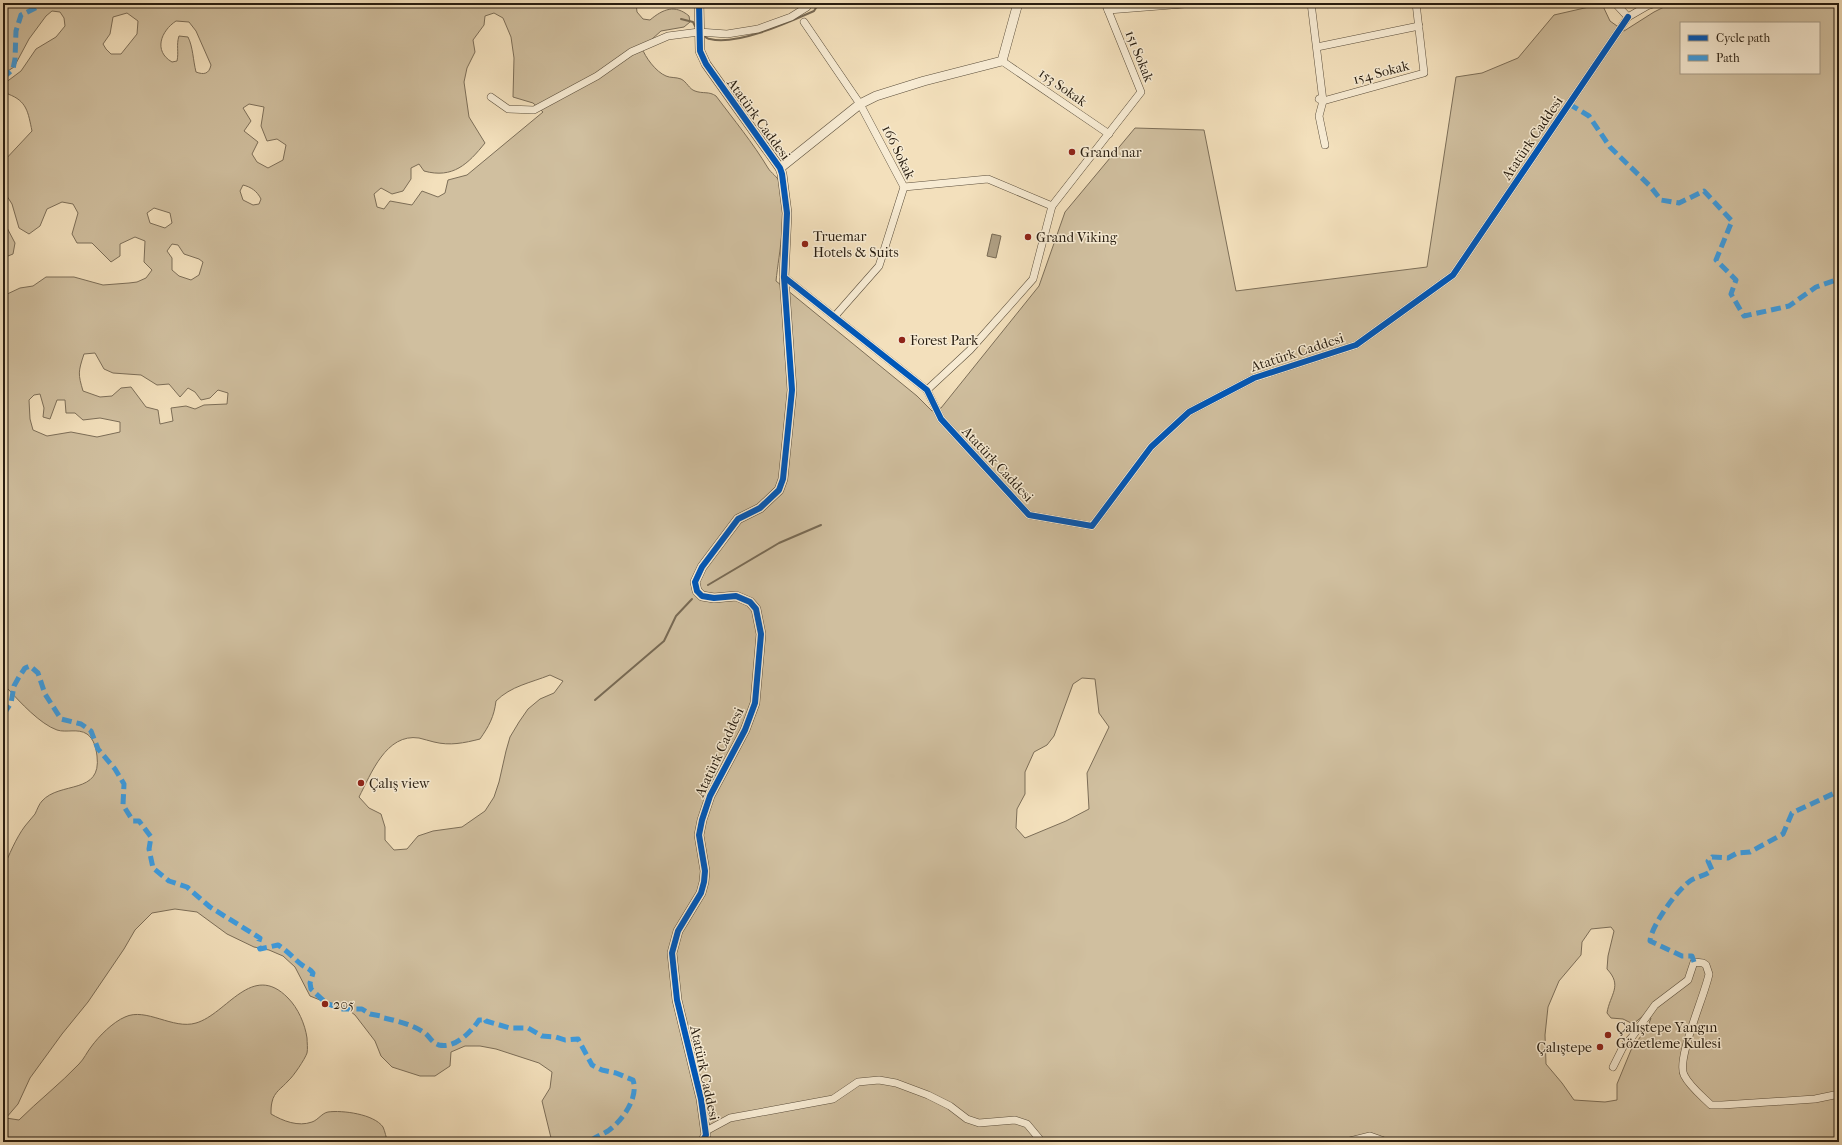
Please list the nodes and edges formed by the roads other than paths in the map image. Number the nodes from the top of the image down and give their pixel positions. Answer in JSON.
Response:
{"nodes":[{"id":1,"x":699,"y":3,"type":"edge"},
{"id":2,"x":809,"y":3,"type":"edge"},
{"id":3,"x":1018,"y":3,"type":"edge"},
{"id":4,"x":1197,"y":3,"type":"edge"},
{"id":5,"x":1311,"y":3,"type":"edge"},
{"id":6,"x":1416,"y":3,"type":"edge"},
{"id":7,"x":1615,"y":3,"type":"edge"},
{"id":8,"x":1656,"y":3,"type":"edge"},
{"id":9,"x":1106,"y":6,"type":"edge"},
{"id":10,"x":1628,"y":17,"type":"junction"},
{"id":11,"x":804,"y":22,"type":"dead end"},
{"id":12,"x":1419,"y":26,"type":"junction"},
{"id":13,"x":699,"y":32,"type":"junction"},
{"id":14,"x":1316,"y":47,"type":"junction"},
{"id":15,"x":1002,"y":61,"type":"junction"},
{"id":16,"x":491,"y":97,"type":"dead end"},
{"id":17,"x":1321,"y":100,"type":"junction"},
{"id":18,"x":860,"y":104,"type":"junction"},
{"id":19,"x":1109,"y":134,"type":"junction"},
{"id":20,"x":1325,"y":145,"type":"dead end"},
{"id":21,"x":780,"y":168,"type":"junction"},
{"id":22,"x":904,"y":187,"type":"junction"},
{"id":23,"x":1052,"y":206,"type":"junction"},
{"id":24,"x":784,"y":277,"type":"junction"},
{"id":25,"x":835,"y":316,"type":"junction"},
{"id":26,"x":927,"y":390,"type":"junction"},
{"id":27,"x":1613,"y":1067,"type":"dead end"},
{"id":28,"x":1839,"y":1094,"type":"edge"},
{"id":29,"x":706,"y":1131,"type":"junction"},
{"id":30,"x":702,"y":1142,"type":"edge"},
{"id":31,"x":1042,"y":1142,"type":"edge"},
{"id":32,"x":1139,"y":1142,"type":"edge"},
{"id":33,"x":1175,"y":1142,"type":"edge"},
{"id":34,"x":1346,"y":1142,"type":"edge"},
{"id":35,"x":1387,"y":1142,"type":"edge"}],
"edges":[{"from":1,"to":13,"type":"street","name":"Atatürk Caddesi"},
{"from":2,"to":13,"type":"street"},
{"from":3,"to":15,"type":"street"},
{"from":4,"to":9,"type":"street"},
{"from":5,"to":14,"type":"street"},
{"from":6,"to":12,"type":"street","name":"154 Sokak"},
{"from":7,"to":10,"type":"street"},
{"from":8,"to":10,"type":"street"},
{"from":9,"to":19,"type":"street","name":"151 Sokak"},
{"from":10,"to":26,"type":"street","name":"Atatürk Caddesi"},
{"from":11,"to":18,"type":"street","name":"166 Sokak"},
{"from":12,"to":14,"type":"street"},
{"from":12,"to":17,"type":"street","name":"154 Sokak"},
{"from":13,"to":16,"type":"street"},
{"from":13,"to":21,"type":"street","name":"Atatürk Caddesi"},
{"from":14,"to":17,"type":"street"},
{"from":15,"to":18,"type":"street"},
{"from":15,"to":19,"type":"street","name":"153 Sokak"},
{"from":17,"to":20,"type":"street"},
{"from":18,"to":21,"type":"street"},
{"from":18,"to":22,"type":"street","name":"166 Sokak"},
{"from":19,"to":23,"type":"street"},
{"from":21,"to":24,"type":"street","name":"Atatürk Caddesi"},
{"from":22,"to":23,"type":"street"},
{"from":22,"to":25,"type":"street","name":"166 Sokak"},
{"from":23,"to":26,"type":"street"},
{"from":24,"to":25,"type":"street","name":"Atatürk Caddesi"},
{"from":24,"to":29,"type":"street","name":"Atatürk Caddesi"},
{"from":25,"to":26,"type":"street","name":"Atatürk Caddesi"},
{"from":27,"to":28,"type":"street"},
{"from":29,"to":30,"type":"street","name":"Atatürk Caddesi"},
{"from":29,"to":31,"type":"street"},
{"from":32,"to":33,"type":"street"},
{"from":34,"to":35,"type":"street"}]}
